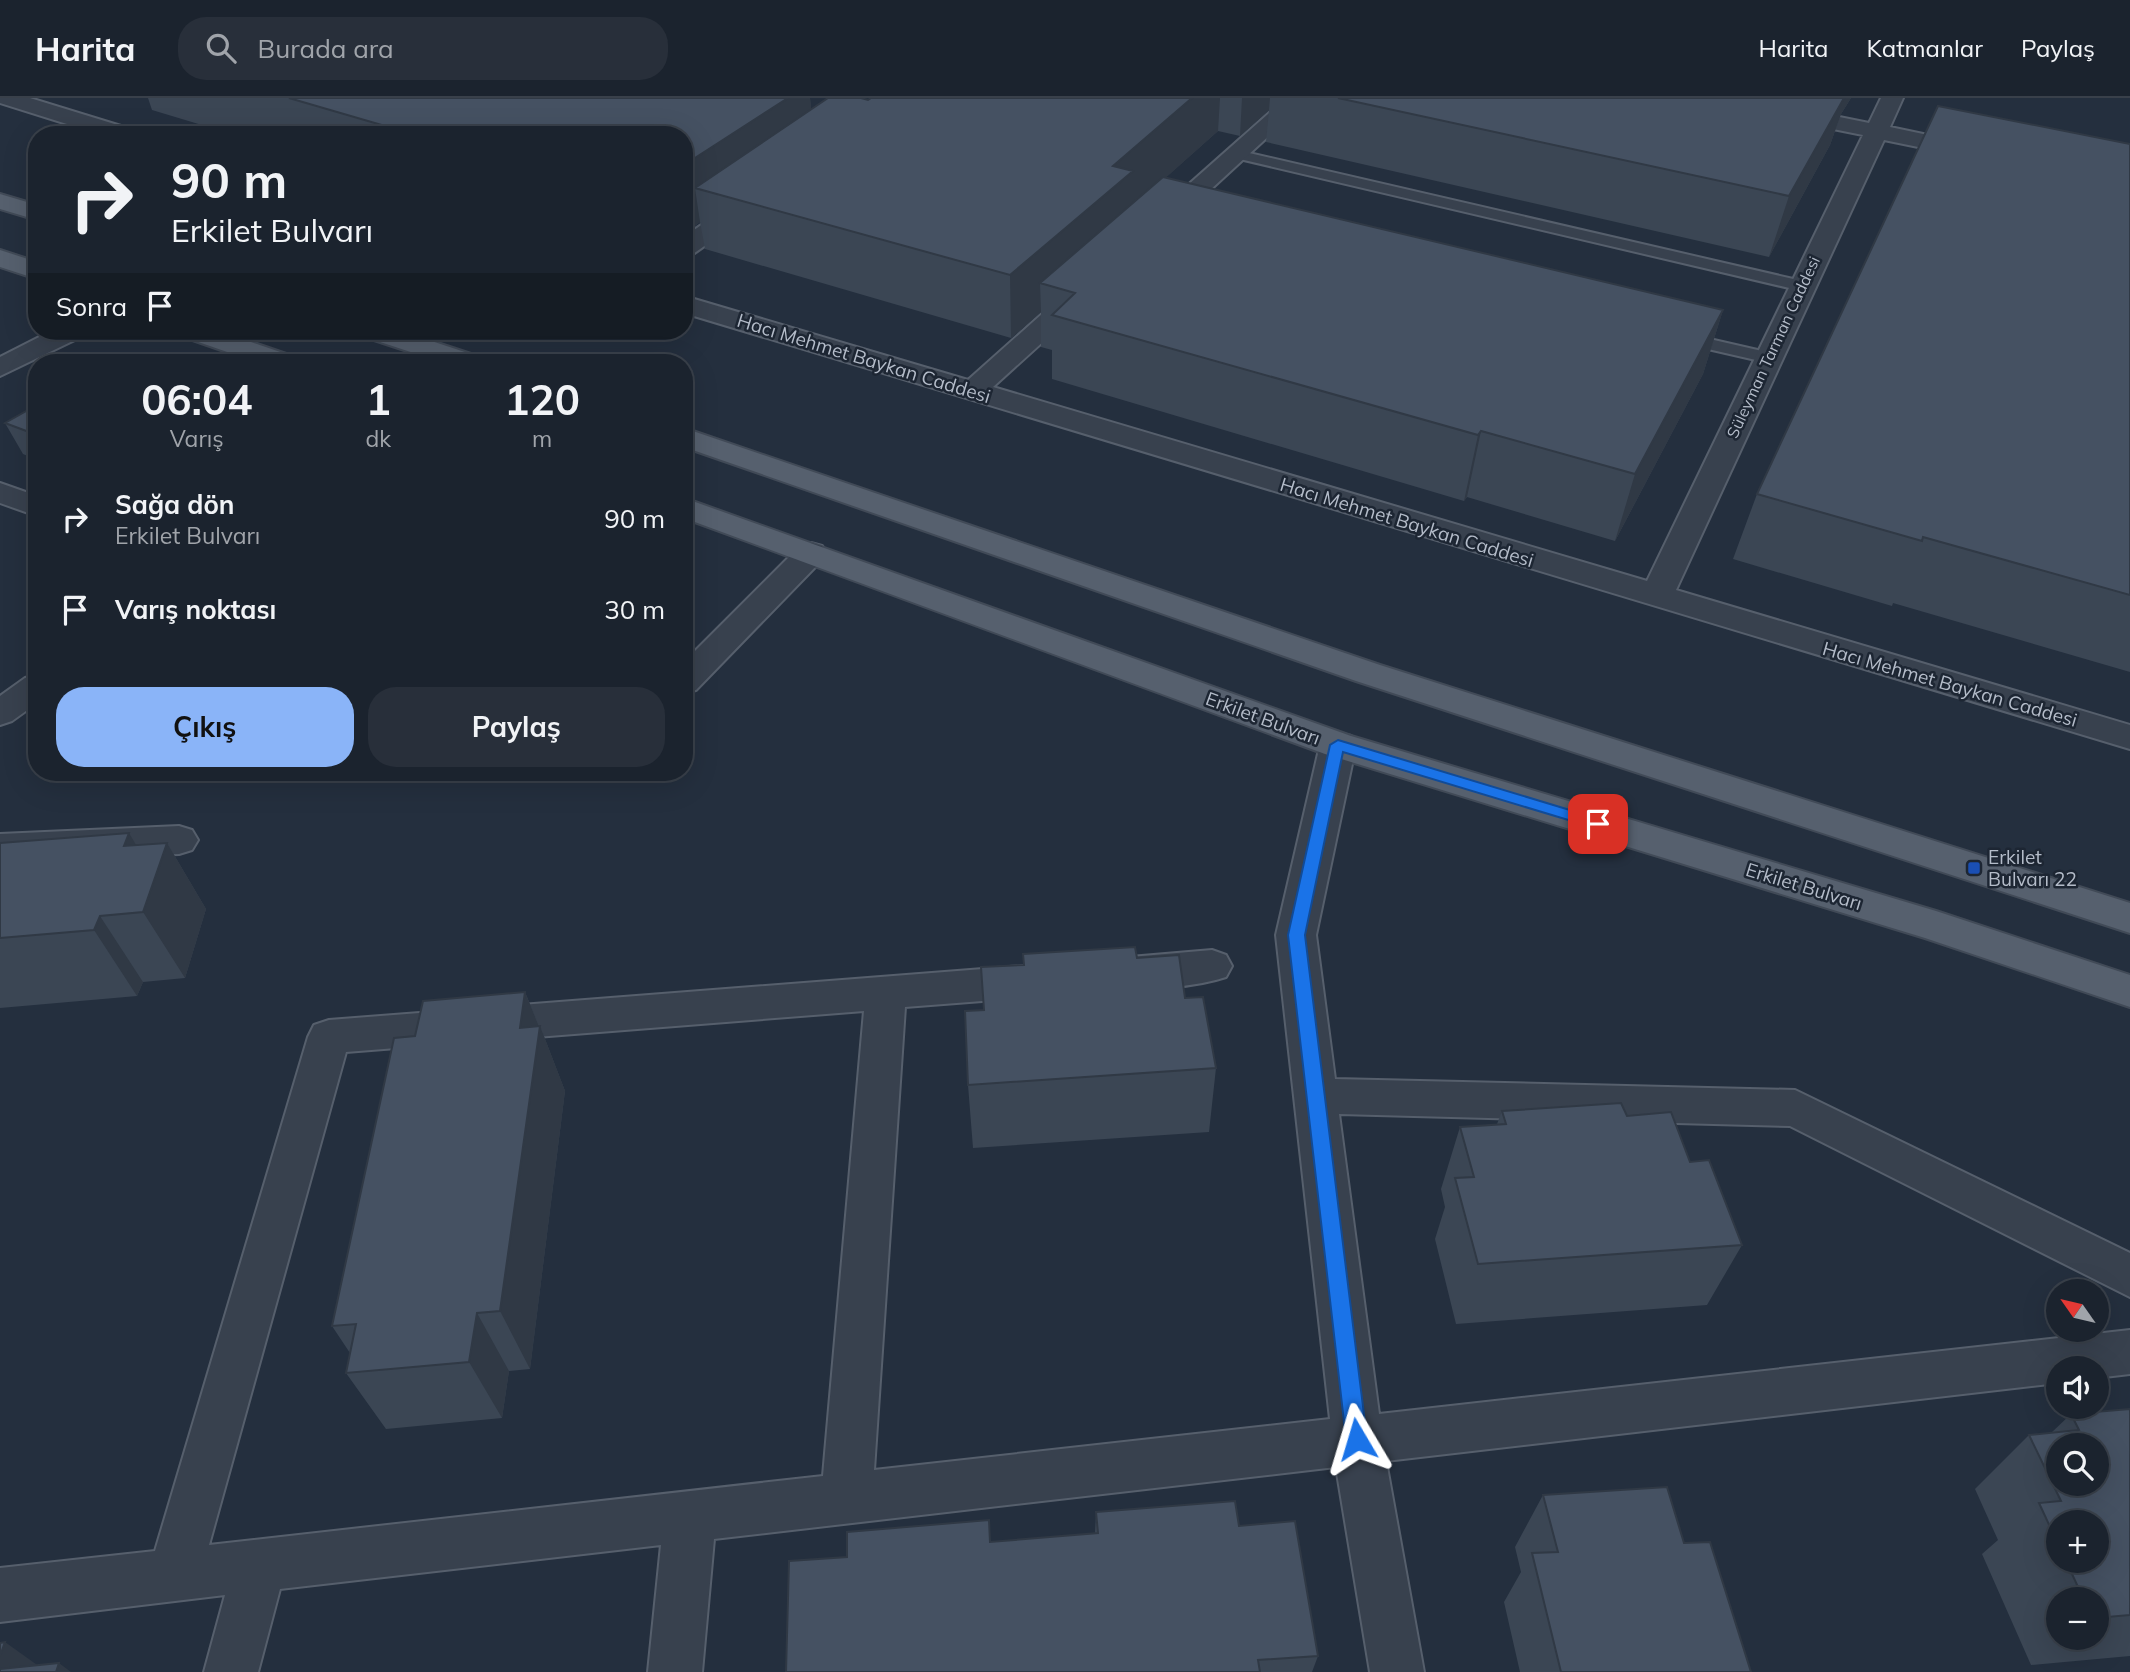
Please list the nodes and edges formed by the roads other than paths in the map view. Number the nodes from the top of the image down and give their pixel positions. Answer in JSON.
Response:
{"nodes":[{"id":1,"x":7,"y":98,"type":"edge"},
{"id":2,"x":1299,"y":98,"type":"edge"},
{"id":3,"x":1713,"y":98,"type":"edge"},
{"id":4,"x":1892,"y":98,"type":"edge"},
{"id":5,"x":97,"y":126,"type":"edge"},
{"id":6,"x":1874,"y":131,"type":"junction"},
{"id":7,"x":1236,"y":154,"type":"junction"},
{"id":8,"x":1995,"y":156,"type":"edge"},
{"id":9,"x":763,"y":193,"type":"edge"},
{"id":10,"x":0,"y":201,"type":"edge"},
{"id":11,"x":28,"y":211,"type":"edge"},
{"id":12,"x":1168,"y":216,"type":"junction"},
{"id":13,"x":1195,"y":222,"type":"edge"},
{"id":14,"x":1147,"y":234,"type":"edge"},
{"id":15,"x":693,"y":243,"type":"edge"},
{"id":16,"x":0,"y":258,"type":"edge"},
{"id":17,"x":28,"y":268,"type":"edge"},
{"id":18,"x":1096,"y":280,"type":"edge"},
{"id":19,"x":1802,"y":286,"type":"junction"},
{"id":20,"x":693,"y":307,"type":"edge"},
{"id":21,"x":1662,"y":332,"type":"edge"},
{"id":22,"x":54,"y":340,"type":"edge"},
{"id":23,"x":220,"y":340,"type":"edge"},
{"id":24,"x":402,"y":340,"type":"edge"},
{"id":25,"x":259,"y":354,"type":"edge"},
{"id":26,"x":443,"y":354,"type":"edge"},
{"id":27,"x":1769,"y":358,"type":"junction"},
{"id":28,"x":0,"y":368,"type":"edge"},
{"id":29,"x":972,"y":391,"type":"junction"},
{"id":30,"x":693,"y":440,"type":"edge"},
{"id":31,"x":0,"y":492,"type":"edge"},
{"id":32,"x":28,"y":503,"type":"edge"},
{"id":33,"x":693,"y":510,"type":"edge"},
{"id":34,"x":811,"y":553,"type":"junction"},
{"id":35,"x":1656,"y":597,"type":"junction"},
{"id":36,"x":693,"y":673,"type":"edge"},
{"id":37,"x":28,"y":693,"type":"edge"},
{"id":38,"x":0,"y":713,"type":"edge"},
{"id":39,"x":2130,"y":737,"type":"edge"},
{"id":40,"x":1338,"y":745,"type":"junction"},
{"id":41,"x":179,"y":841,"type":"dead end"},
{"id":42,"x":0,"y":848,"type":"edge"},
{"id":43,"x":2130,"y":918,"type":"edge"},
{"id":44,"x":1212,"y":966,"type":"dead end"},
{"id":45,"x":2130,"y":991,"type":"edge"},
{"id":46,"x":886,"y":992,"type":"junction"},
{"id":47,"x":1316,"y":1096,"type":"junction"},
{"id":48,"x":2130,"y":1276,"type":"edge"},
{"id":49,"x":2130,"y":1352,"type":"edge"},
{"id":50,"x":1357,"y":1439,"type":"junction"},
{"id":51,"x":847,"y":1498,"type":"junction"},
{"id":52,"x":690,"y":1517,"type":"junction"},
{"id":53,"x":260,"y":1566,"type":"junction"},
{"id":54,"x":174,"y":1575,"type":"junction"},
{"id":55,"x":0,"y":1595,"type":"edge"},
{"id":56,"x":231,"y":1672,"type":"edge"},
{"id":57,"x":675,"y":1672,"type":"edge"},
{"id":58,"x":1397,"y":1672,"type":"edge"}],
"edges":[{"from":1,"to":5,"type":"street"},
{"from":2,"to":7,"type":"street"},
{"from":3,"to":6,"type":"street"},
{"from":4,"to":6,"type":"street","name":"Süleyman Tarman Caddesi"},
{"from":6,"to":8,"type":"street"},
{"from":6,"to":19,"type":"street","name":"Süleyman Tarman Caddesi"},
{"from":7,"to":12,"type":"street"},
{"from":7,"to":19,"type":"lane"},
{"from":9,"to":15,"type":"street"},
{"from":10,"to":11,"type":"main road"},
{"from":12,"to":13,"type":"lane"},
{"from":12,"to":14,"type":"street"},
{"from":16,"to":17,"type":"main road"},
{"from":18,"to":29,"type":"street"},
{"from":19,"to":27,"type":"street","name":"Süleyman Tarman Caddesi"},
{"from":20,"to":29,"type":"street","name":"Hacı Mehmet Baykan Caddesi"},
{"from":21,"to":27,"type":"lane"},
{"from":22,"to":28,"type":"street"},
{"from":23,"to":25,"type":"main road"},
{"from":24,"to":26,"type":"main road"},
{"from":27,"to":35,"type":"street","name":"Süleyman Tarman Caddesi"},
{"from":29,"to":35,"type":"street","name":"Hacı Mehmet Baykan Caddesi"},
{"from":30,"to":43,"type":"main road"},
{"from":31,"to":32,"type":"street"},
{"from":33,"to":34,"type":"main road","name":"Erkilet Bulvarı"},
{"from":34,"to":36,"type":"street"},
{"from":34,"to":40,"type":"main road","name":"Erkilet Bulvarı"},
{"from":35,"to":39,"type":"street","name":"Hacı Mehmet Baykan Caddesi"},
{"from":37,"to":38,"type":"street"},
{"from":40,"to":45,"type":"main road","name":"Erkilet Bulvarı"},
{"from":40,"to":47,"type":"street"},
{"from":41,"to":42,"type":"street"},
{"from":44,"to":46,"type":"street"},
{"from":46,"to":51,"type":"street"},
{"from":46,"to":54,"type":"street"},
{"from":47,"to":48,"type":"street"},
{"from":47,"to":50,"type":"street"},
{"from":49,"to":50,"type":"street"},
{"from":50,"to":51,"type":"street"},
{"from":50,"to":58,"type":"street"},
{"from":51,"to":52,"type":"street"},
{"from":52,"to":53,"type":"street"},
{"from":52,"to":57,"type":"street"},
{"from":53,"to":54,"type":"street"},
{"from":53,"to":56,"type":"street"},
{"from":54,"to":55,"type":"street"}]}
